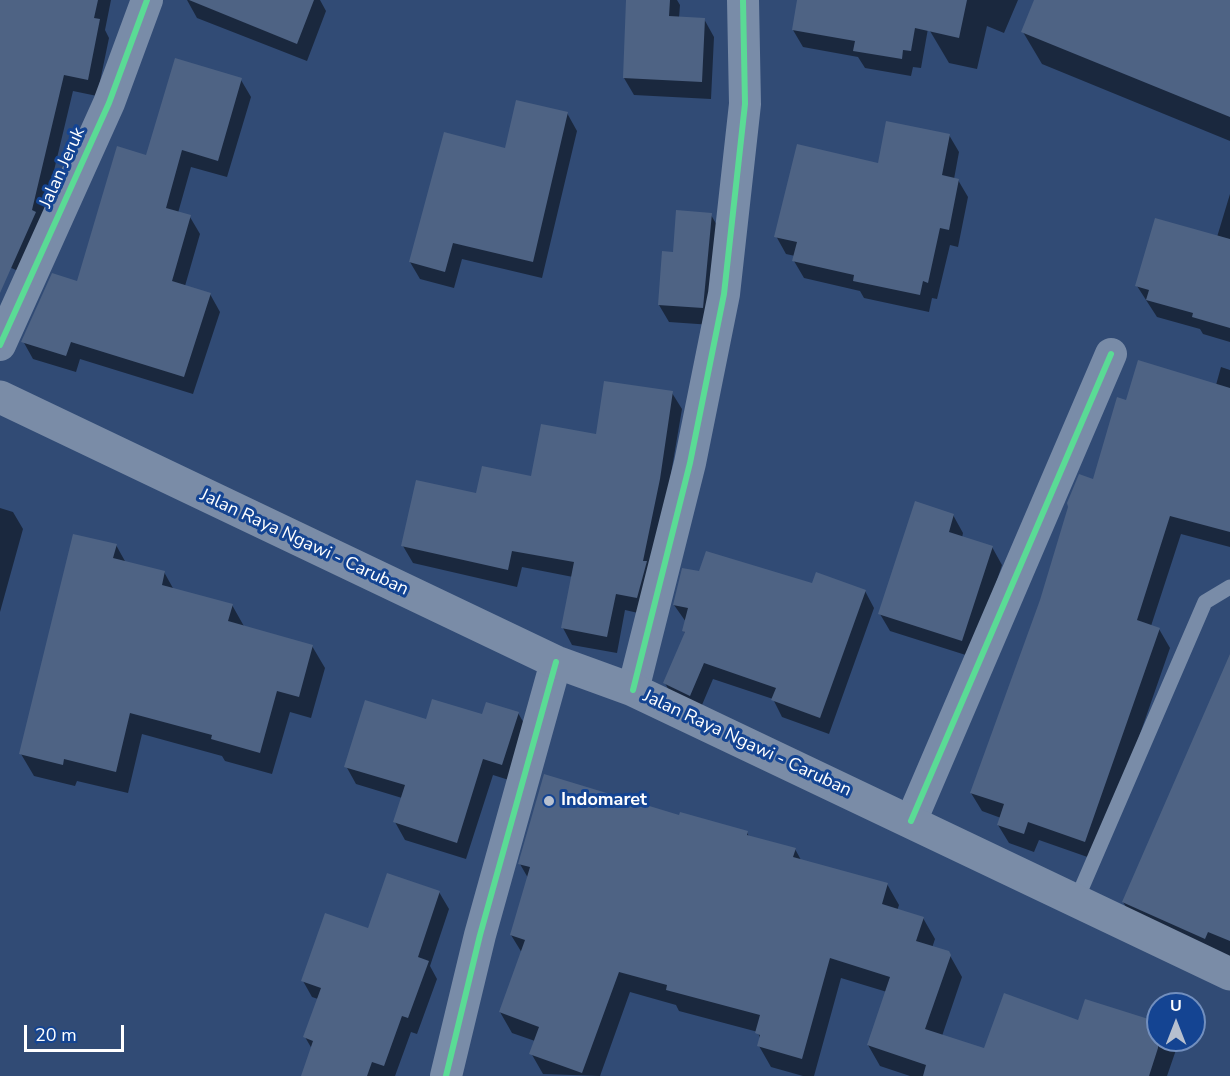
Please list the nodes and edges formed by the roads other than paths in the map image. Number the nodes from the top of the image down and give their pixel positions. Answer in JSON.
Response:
{"nodes":[{"id":1,"x":147,"y":0,"type":"edge"},
{"id":2,"x":743,"y":0,"type":"edge"},
{"id":3,"x":0,"y":345,"type":"edge"},
{"id":4,"x":1111,"y":354,"type":"dead end"},
{"id":5,"x":0,"y":397,"type":"edge"},
{"id":6,"x":1230,"y":587,"type":"edge"},
{"id":7,"x":556,"y":662,"type":"junction"},
{"id":8,"x":633,"y":690,"type":"junction"},
{"id":9,"x":911,"y":821,"type":"junction"},
{"id":10,"x":1077,"y":901,"type":"junction"},
{"id":11,"x":1230,"y":974,"type":"edge"},
{"id":12,"x":446,"y":1076,"type":"edge"}],
"edges":[{"from":1,"to":3,"type":"street","name":"Jalan Jeruk"},
{"from":2,"to":8,"type":"street"},
{"from":4,"to":9,"type":"street"},
{"from":5,"to":7,"type":"highway","name":"Jalan Raya Ngawi - Caruban"},
{"from":6,"to":10,"type":"lane"},
{"from":7,"to":8,"type":"highway","name":"Jalan Raya Ngawi - Caruban"},
{"from":7,"to":12,"type":"street"},
{"from":8,"to":9,"type":"highway","name":"Jalan Raya Ngawi - Caruban"},
{"from":9,"to":10,"type":"highway","name":"Jalan Raya Ngawi - Caruban"},
{"from":10,"to":11,"type":"highway","name":"Jalan Raya Ngawi - Caruban"}]}
